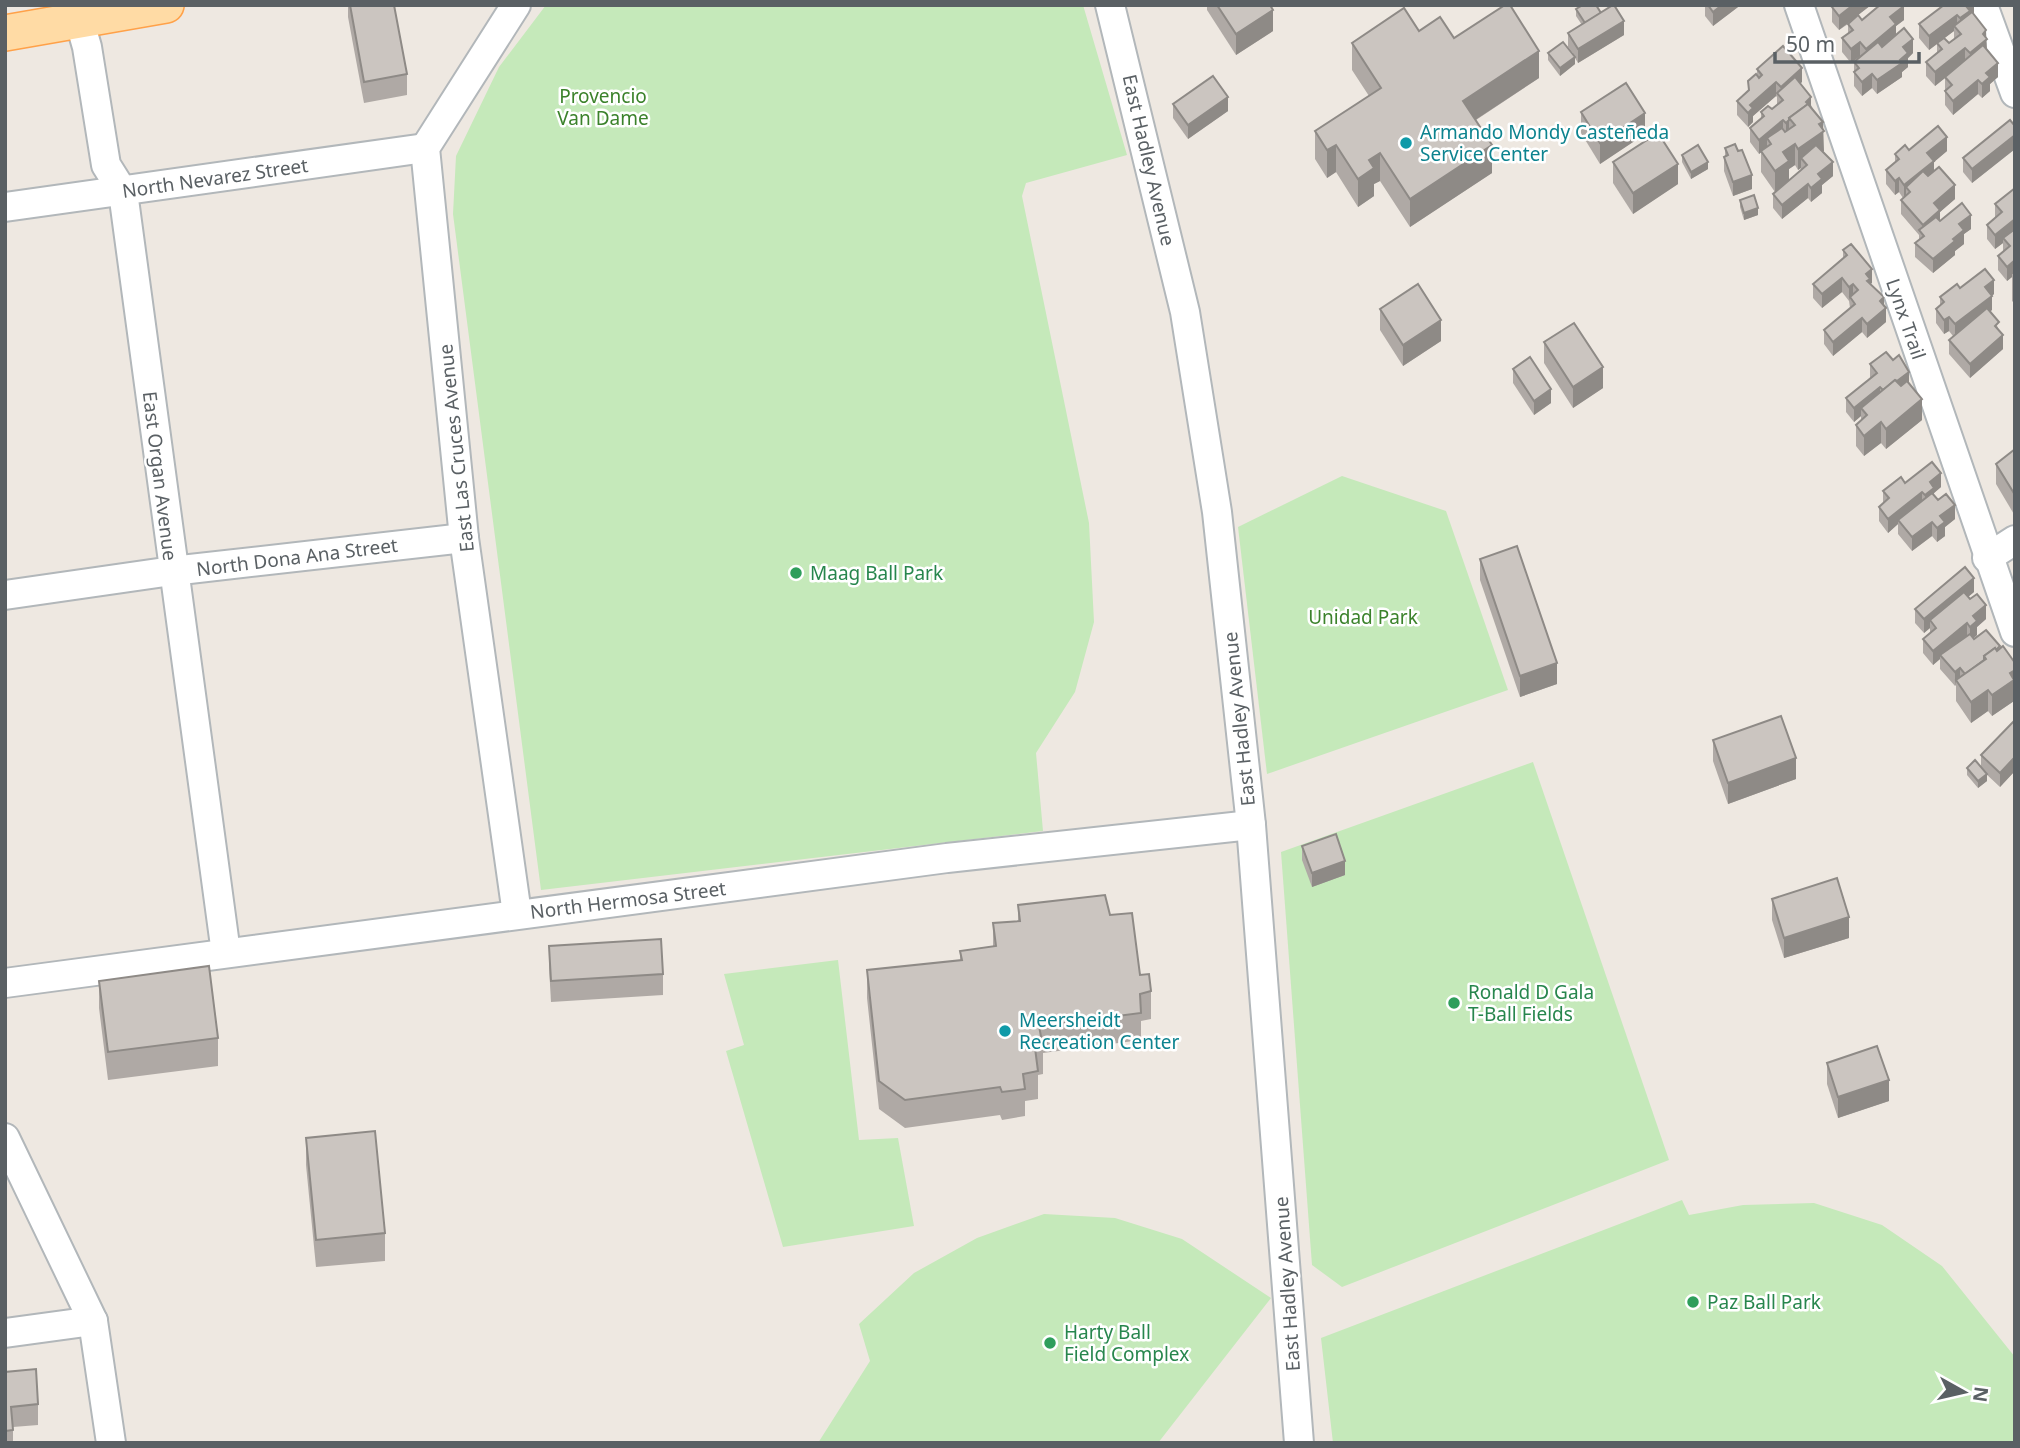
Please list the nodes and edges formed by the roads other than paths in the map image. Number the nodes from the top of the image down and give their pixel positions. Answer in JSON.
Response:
{"nodes":[{"id":1,"x":166,"y":5,"type":"edge"},
{"id":2,"x":516,"y":5,"type":"edge"},
{"id":3,"x":1111,"y":5,"type":"edge"},
{"id":4,"x":1799,"y":5,"type":"edge"},
{"id":5,"x":1983,"y":5,"type":"edge"},
{"id":6,"x":76,"y":13,"type":"edge"},
{"id":7,"x":5,"y":33,"type":"edge"},
{"id":8,"x":2015,"y":93,"type":"edge"},
{"id":9,"x":425,"y":148,"type":"junction"},
{"id":10,"x":123,"y":192,"type":"junction"},
{"id":11,"x":5,"y":207,"type":"edge"},
{"id":12,"x":464,"y":538,"type":"junction"},
{"id":13,"x":2015,"y":540,"type":"edge"},
{"id":14,"x":1987,"y":558,"type":"junction"},
{"id":15,"x":173,"y":571,"type":"junction"},
{"id":16,"x":5,"y":595,"type":"edge"},
{"id":17,"x":2015,"y":632,"type":"edge"},
{"id":18,"x":1251,"y":825,"type":"junction"},
{"id":19,"x":517,"y":914,"type":"junction"},
{"id":20,"x":226,"y":953,"type":"junction"},
{"id":21,"x":5,"y":983,"type":"edge"},
{"id":22,"x":5,"y":1138,"type":"edge"},
{"id":23,"x":93,"y":1321,"type":"junction"},
{"id":24,"x":5,"y":1333,"type":"edge"},
{"id":25,"x":111,"y":1443,"type":"edge"},
{"id":26,"x":1299,"y":1443,"type":"edge"}],
"edges":[{"from":1,"to":6,"type":"main road"},
{"from":2,"to":9,"type":"street"},
{"from":3,"to":18,"type":"street","name":"East Hadley Avenue"},
{"from":4,"to":14,"type":"street","name":"Lynx Trail"},
{"from":5,"to":8,"type":"street"},
{"from":6,"to":7,"type":"main road"},
{"from":6,"to":10,"type":"street","name":"East Organ Avenue"},
{"from":9,"to":10,"type":"street","name":"North Nevarez Street"},
{"from":9,"to":12,"type":"street","name":"East Las Cruces Avenue"},
{"from":10,"to":11,"type":"street","name":"North Nevarez Street"},
{"from":10,"to":15,"type":"street","name":"East Organ Avenue"},
{"from":12,"to":15,"type":"street","name":"North Dona Ana Street"},
{"from":12,"to":19,"type":"street","name":"East Las Cruces Avenue"},
{"from":13,"to":14,"type":"street"},
{"from":14,"to":17,"type":"street","name":"Lynx Trail"},
{"from":15,"to":16,"type":"street","name":"North Dona Ana Street"},
{"from":15,"to":20,"type":"street","name":"East Organ Avenue"},
{"from":18,"to":19,"type":"street","name":"North Hermosa Street"},
{"from":18,"to":26,"type":"street","name":"East Hadley Avenue"},
{"from":19,"to":20,"type":"street","name":"North Hermosa Street"},
{"from":20,"to":21,"type":"street","name":"North Hermosa Street"},
{"from":22,"to":23,"type":"street"},
{"from":23,"to":24,"type":"street"},
{"from":23,"to":25,"type":"street"}]}
